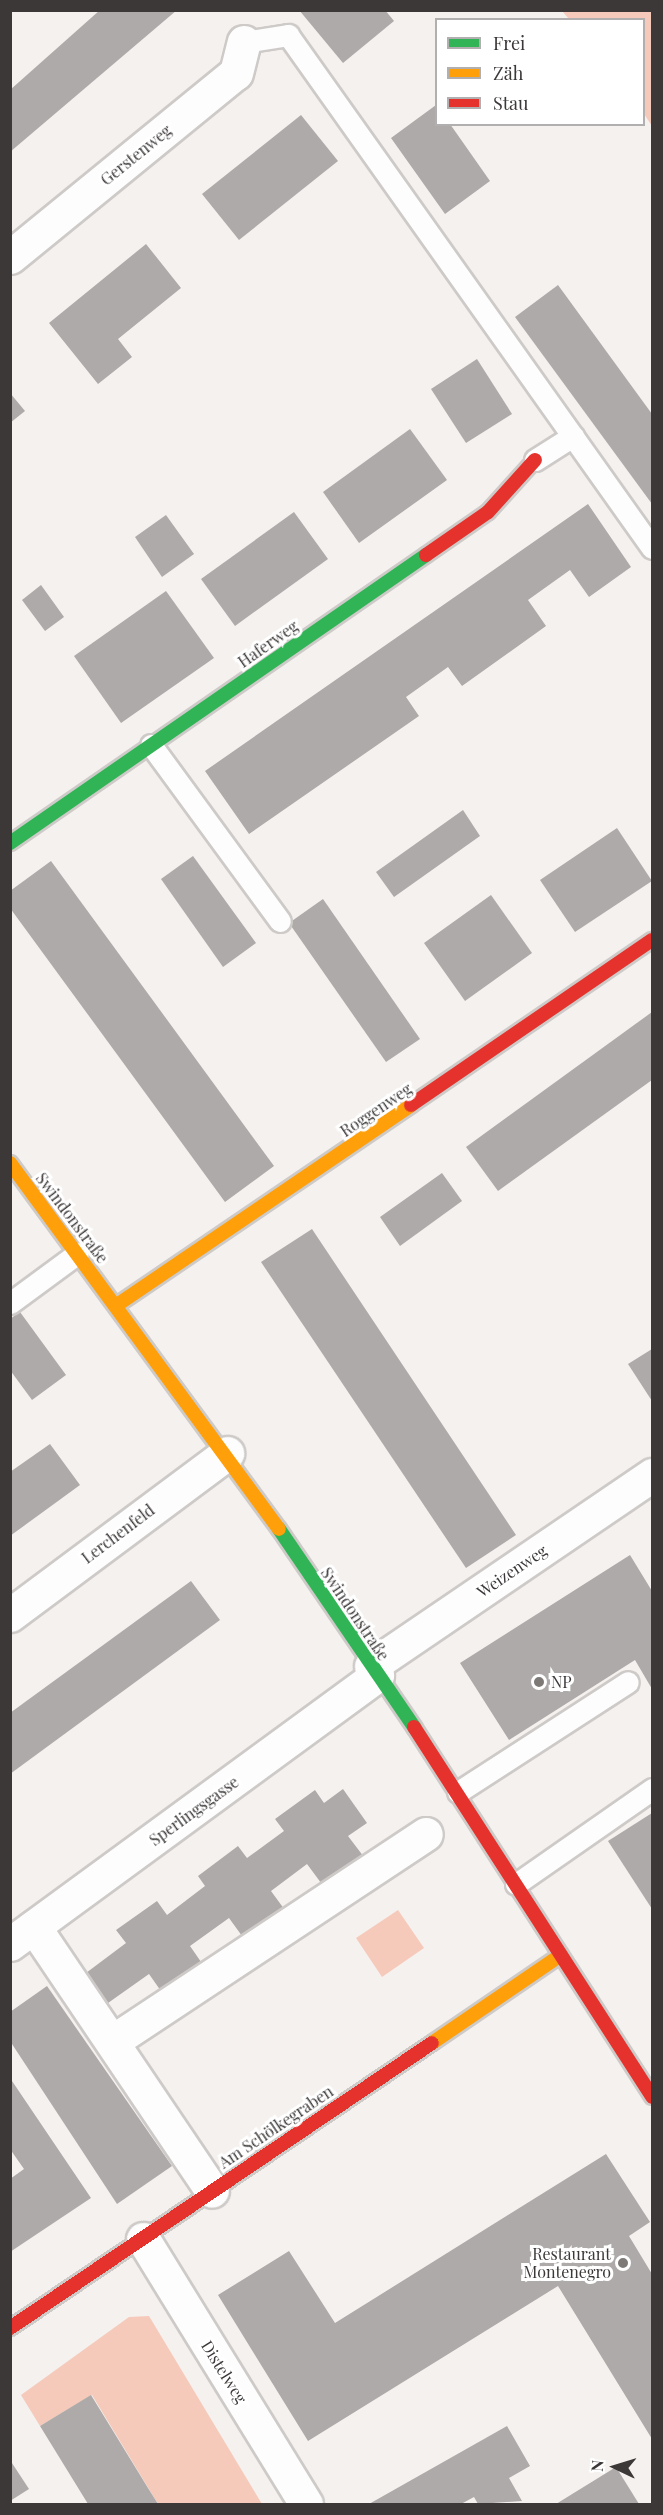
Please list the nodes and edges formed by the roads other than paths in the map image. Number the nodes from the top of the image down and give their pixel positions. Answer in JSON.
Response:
{"nodes":[{"id":1,"x":244,"y":42,"type":"joint"},
{"id":2,"x":10,"y":257,"type":"edge"},
{"id":3,"x":573,"y":436,"type":"junction"},
{"id":4,"x":535,"y":460,"type":"joint"},
{"id":5,"x":652,"y":548,"type":"edge"},
{"id":6,"x":151,"y":745,"type":"junction"},
{"id":7,"x":10,"y":843,"type":"edge"},
{"id":8,"x":280,"y":921,"type":"dead end"},
{"id":9,"x":652,"y":940,"type":"edge"},
{"id":10,"x":10,"y":1163,"type":"edge"},
{"id":11,"x":78,"y":1252,"type":"junction"},
{"id":12,"x":10,"y":1303,"type":"edge"},
{"id":13,"x":117,"y":1305,"type":"junction"},
{"id":14,"x":227,"y":1453,"type":"junction"},
{"id":15,"x":652,"y":1475,"type":"edge"},
{"id":16,"x":10,"y":1615,"type":"edge"},
{"id":17,"x":374,"y":1671,"type":"junction"},
{"id":18,"x":628,"y":1682,"type":"dead end"},
{"id":19,"x":652,"y":1789,"type":"edge"},
{"id":20,"x":458,"y":1792,"type":"junction"},
{"id":21,"x":426,"y":1834,"type":"dead end"},
{"id":22,"x":516,"y":1884,"type":"junction"},
{"id":23,"x":22,"y":1936,"type":"edge"},
{"id":24,"x":561,"y":1956,"type":"junction"},
{"id":25,"x":113,"y":2041,"type":"junction"},
{"id":26,"x":652,"y":2097,"type":"edge"},
{"id":27,"x":212,"y":2191,"type":"junction"},
{"id":28,"x":142,"y":2239,"type":"junction"},
{"id":29,"x":10,"y":2328,"type":"edge"},
{"id":30,"x":306,"y":2505,"type":"edge"}],
"edges":[{"from":1,"to":2,"type":"street","name":"Gerstenweg"},
{"from":1,"to":3,"type":"lane"},
{"from":3,"to":4,"type":"lane"},
{"from":3,"to":5,"type":"lane"},
{"from":4,"to":6,"type":"street","name":"Haferweg"},
{"from":6,"to":7,"type":"street","name":"Haferweg"},
{"from":6,"to":8,"type":"lane"},
{"from":9,"to":13,"type":"street","name":"Roggenweg"},
{"from":10,"to":11,"type":"street","name":"Swindonstraße"},
{"from":11,"to":12,"type":"lane"},
{"from":11,"to":13,"type":"street","name":"Swindonstraße"},
{"from":13,"to":14,"type":"street","name":"Swindonstraße"},
{"from":14,"to":16,"type":"street","name":"Lerchenfeld"},
{"from":14,"to":17,"type":"street","name":"Swindonstraße"},
{"from":15,"to":17,"type":"street","name":"Weizenweg"},
{"from":17,"to":20,"type":"street","name":"Swindonstraße"},
{"from":17,"to":23,"type":"street","name":"Sperlingsgasse"},
{"from":18,"to":20,"type":"lane"},
{"from":19,"to":22,"type":"lane"},
{"from":20,"to":22,"type":"street","name":"Swindonstraße"},
{"from":21,"to":25,"type":"street"},
{"from":22,"to":24,"type":"street","name":"Swindonstraße"},
{"from":23,"to":25,"type":"street"},
{"from":24,"to":26,"type":"street","name":"Swindonstraße"},
{"from":24,"to":27,"type":"street","name":"Am Schölkegraben"},
{"from":25,"to":27,"type":"street"},
{"from":27,"to":28,"type":"street","name":"Am Schölkegraben"},
{"from":28,"to":29,"type":"street","name":"Am Schölkegraben"},
{"from":28,"to":30,"type":"street","name":"Distelweg"}]}
